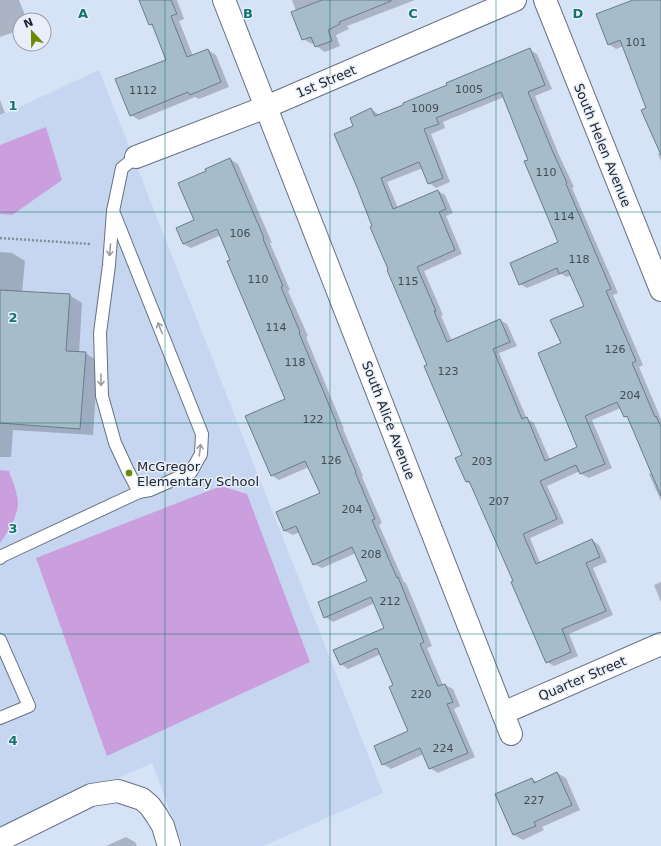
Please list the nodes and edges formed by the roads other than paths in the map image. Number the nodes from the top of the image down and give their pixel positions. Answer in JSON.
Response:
{"nodes":[{"id":1,"x":224,"y":0,"type":"edge"},
{"id":2,"x":515,"y":0,"type":"edge"},
{"id":3,"x":546,"y":0,"type":"edge"},
{"id":4,"x":266,"y":107,"type":"junction"},
{"id":5,"x":136,"y":158,"type":"joint"},
{"id":6,"x":114,"y":212,"type":"junction"},
{"id":7,"x":661,"y":290,"type":"edge"},
{"id":8,"x":138,"y":492,"type":"junction"},
{"id":9,"x":0,"y":558,"type":"edge"},
{"id":10,"x":0,"y":640,"type":"edge"},
{"id":11,"x":661,"y":644,"type":"edge"},
{"id":12,"x":503,"y":713,"type":"junction"},
{"id":13,"x":0,"y":718,"type":"edge"},
{"id":14,"x":511,"y":734,"type":"dead end"},
{"id":15,"x":0,"y":840,"type":"edge"},
{"id":16,"x":169,"y":846,"type":"edge"}],
"edges":[{"from":1,"to":4,"type":"street","name":"South Alice Avenue"},
{"from":2,"to":4,"type":"street","name":"1st Street"},
{"from":3,"to":7,"type":"street","name":"South Helen Avenue"},
{"from":4,"to":5,"type":"street","name":"1st Street"},
{"from":4,"to":12,"type":"street","name":"South Alice Avenue"},
{"from":5,"to":6,"type":"lane"},
{"from":6,"to":8,"type":"lane","one_way":true},
{"from":8,"to":6,"type":"lane","one_way":true},
{"from":8,"to":9,"type":"lane"},
{"from":10,"to":13,"type":"lane"},
{"from":11,"to":12,"type":"street","name":"Quarter Street"},
{"from":12,"to":14,"type":"street","name":"South Alice Avenue"},
{"from":15,"to":16,"type":"street"}]}
